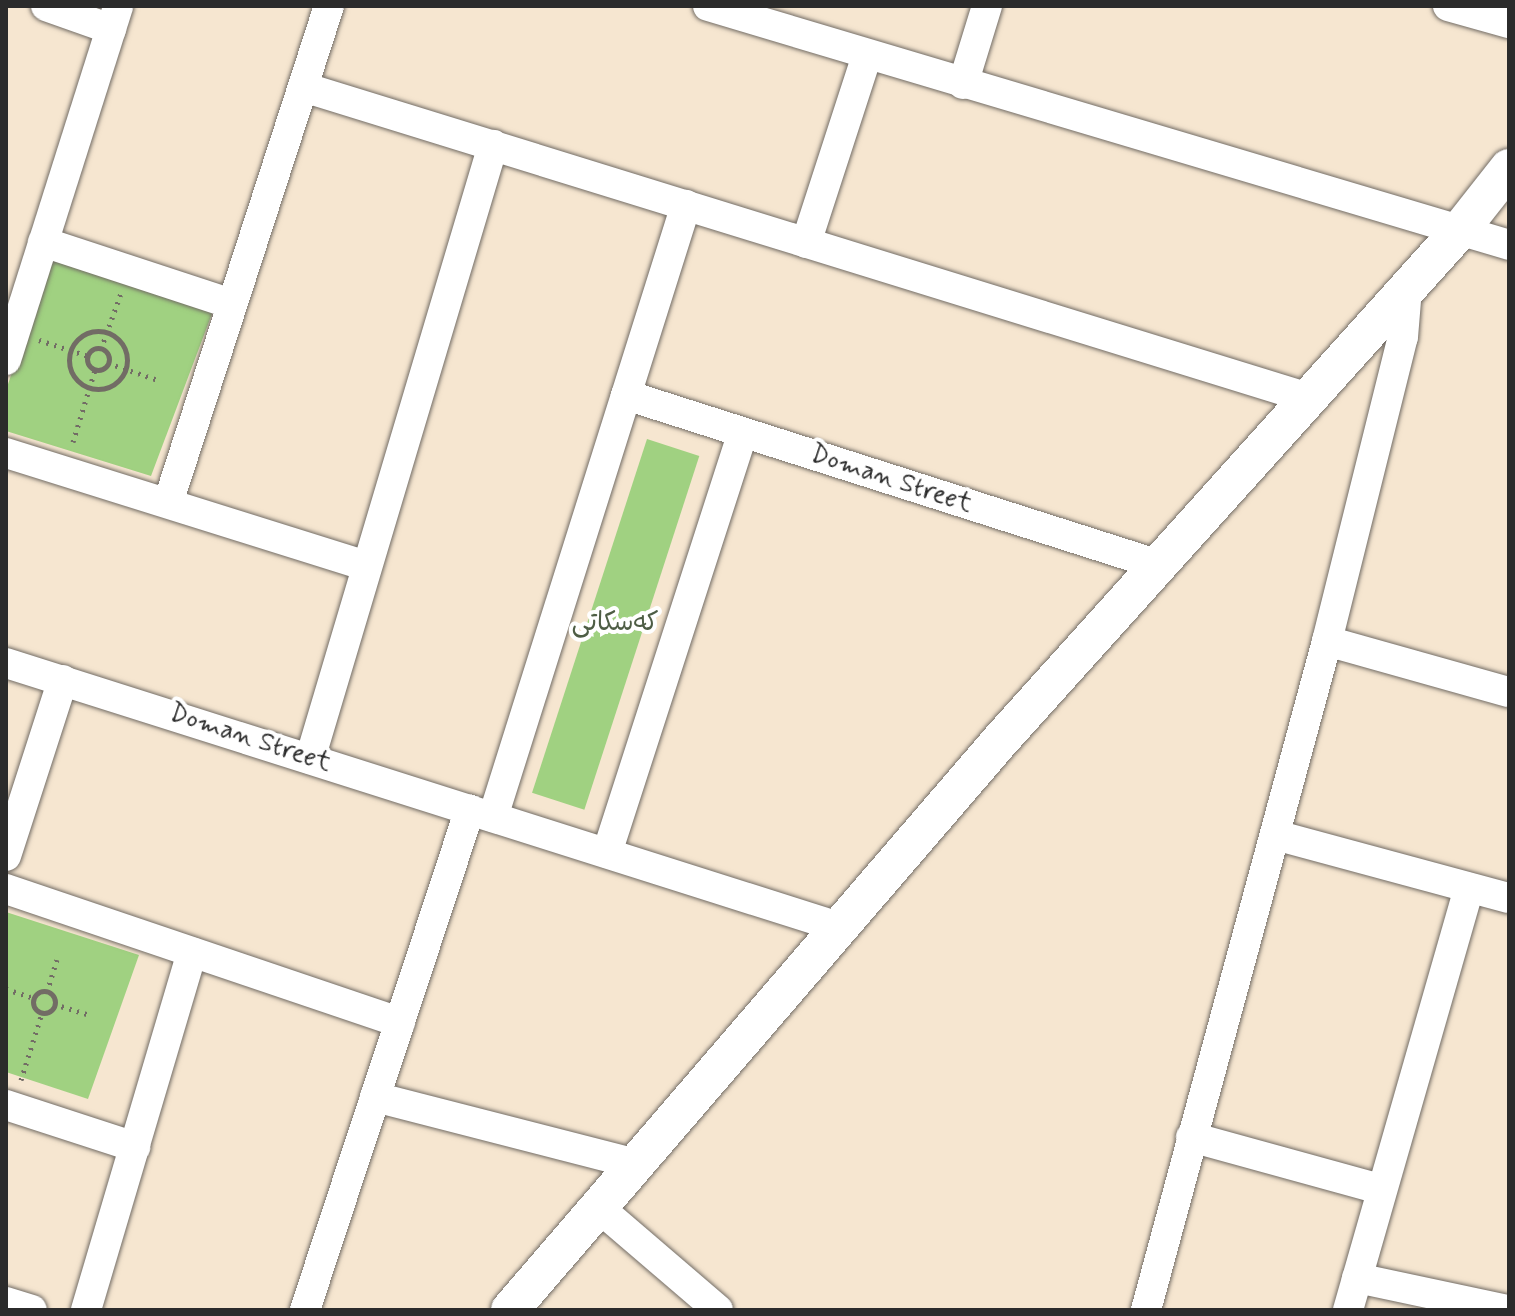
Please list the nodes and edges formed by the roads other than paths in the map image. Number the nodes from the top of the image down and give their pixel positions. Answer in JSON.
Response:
{"nodes":[{"id":1,"x":46,"y":6,"type":"edge"},
{"id":2,"x":329,"y":6,"type":"edge"},
{"id":3,"x":708,"y":6,"type":"edge"},
{"id":4,"x":987,"y":6,"type":"edge"},
{"id":5,"x":1448,"y":6,"type":"edge"},
{"id":6,"x":771,"y":15,"type":"edge"},
{"id":7,"x":114,"y":17,"type":"edge"},
{"id":8,"x":1509,"y":23,"type":"edge"},
{"id":9,"x":867,"y":55,"type":"junction"},
{"id":10,"x":963,"y":84,"type":"junction"},
{"id":11,"x":303,"y":87,"type":"junction"},
{"id":12,"x":493,"y":145,"type":"junction"},
{"id":13,"x":1509,"y":168,"type":"edge"},
{"id":14,"x":686,"y":205,"type":"junction"},
{"id":15,"x":1460,"y":230,"type":"junction"},
{"id":16,"x":43,"y":242,"type":"junction"},
{"id":17,"x":806,"y":243,"type":"junction"},
{"id":18,"x":1509,"y":245,"type":"edge"},
{"id":19,"x":1407,"y":288,"type":"junction"},
{"id":20,"x":232,"y":304,"type":"junction"},
{"id":21,"x":6,"y":360,"type":"edge"},
{"id":22,"x":626,"y":395,"type":"junction"},
{"id":23,"x":1308,"y":398,"type":"junction"},
{"id":24,"x":743,"y":433,"type":"junction"},
{"id":25,"x":6,"y":453,"type":"edge"},
{"id":26,"x":168,"y":503,"type":"junction"},
{"id":27,"x":1156,"y":564,"type":"junction"},
{"id":28,"x":367,"y":566,"type":"junction"},
{"id":29,"x":1327,"y":641,"type":"junction"},
{"id":30,"x":6,"y":663,"type":"edge"},
{"id":31,"x":63,"y":680,"type":"junction"},
{"id":32,"x":1509,"y":692,"type":"edge"},
{"id":33,"x":310,"y":759,"type":"junction"},
{"id":34,"x":482,"y":813,"type":"junction"},
{"id":35,"x":1275,"y":835,"type":"junction"},
{"id":36,"x":607,"y":853,"type":"junction"},
{"id":37,"x":6,"y":856,"type":"edge"},
{"id":38,"x":1469,"y":888,"type":"junction"},
{"id":39,"x":6,"y":889,"type":"edge"},
{"id":40,"x":1509,"y":898,"type":"edge"},
{"id":41,"x":842,"y":928,"type":"junction"},
{"id":42,"x":192,"y":952,"type":"junction"},
{"id":43,"x":400,"y":1022,"type":"junction"},
{"id":44,"x":375,"y":1097,"type":"junction"},
{"id":45,"x":9,"y":1106,"type":"edge"},
{"id":46,"x":1191,"y":1137,"type":"junction"},
{"id":47,"x":135,"y":1147,"type":"junction"},
{"id":48,"x":636,"y":1164,"type":"junction"},
{"id":49,"x":1380,"y":1189,"type":"junction"},
{"id":50,"x":598,"y":1207,"type":"junction"},
{"id":51,"x":1357,"y":1278,"type":"junction"},
{"id":52,"x":6,"y":1302,"type":"edge"},
{"id":53,"x":32,"y":1310,"type":"edge"},
{"id":54,"x":86,"y":1310,"type":"edge"},
{"id":55,"x":305,"y":1310,"type":"edge"},
{"id":56,"x":510,"y":1310,"type":"edge"},
{"id":57,"x":718,"y":1310,"type":"edge"},
{"id":58,"x":1146,"y":1310,"type":"edge"},
{"id":59,"x":1348,"y":1310,"type":"edge"},
{"id":60,"x":1508,"y":1310,"type":"edge"}],
"edges":[{"from":1,"to":7,"type":"street"},
{"from":2,"to":11,"type":"street"},
{"from":3,"to":6,"type":"street"},
{"from":4,"to":10,"type":"street"},
{"from":5,"to":8,"type":"street"},
{"from":6,"to":9,"type":"street"},
{"from":7,"to":16,"type":"street"},
{"from":9,"to":10,"type":"street"},
{"from":9,"to":17,"type":"street"},
{"from":10,"to":15,"type":"street"},
{"from":11,"to":12,"type":"street"},
{"from":11,"to":20,"type":"street"},
{"from":12,"to":14,"type":"street"},
{"from":12,"to":28,"type":"street"},
{"from":13,"to":15,"type":"street"},
{"from":14,"to":17,"type":"street"},
{"from":14,"to":22,"type":"street"},
{"from":15,"to":18,"type":"street"},
{"from":15,"to":19,"type":"street"},
{"from":16,"to":20,"type":"street"},
{"from":16,"to":21,"type":"street"},
{"from":17,"to":23,"type":"street"},
{"from":19,"to":23,"type":"street"},
{"from":19,"to":29,"type":"street"},
{"from":20,"to":26,"type":"street"},
{"from":22,"to":24,"type":"street","name":"Doman Street"},
{"from":22,"to":34,"type":"street"},
{"from":23,"to":27,"type":"street"},
{"from":24,"to":27,"type":"street","name":"Doman Street"},
{"from":24,"to":36,"type":"street"},
{"from":25,"to":26,"type":"street"},
{"from":26,"to":28,"type":"street"},
{"from":27,"to":41,"type":"street"},
{"from":28,"to":33,"type":"street"},
{"from":29,"to":32,"type":"street"},
{"from":29,"to":35,"type":"street"},
{"from":30,"to":31,"type":"street","name":"Doman Street"},
{"from":31,"to":33,"type":"street","name":"Doman Street"},
{"from":31,"to":37,"type":"street"},
{"from":33,"to":34,"type":"street","name":"Doman Street"},
{"from":34,"to":36,"type":"street","name":"Doman Street"},
{"from":34,"to":43,"type":"street"},
{"from":35,"to":38,"type":"street"},
{"from":35,"to":46,"type":"street"},
{"from":36,"to":41,"type":"street","name":"Doman Street"},
{"from":38,"to":40,"type":"street"},
{"from":38,"to":49,"type":"street"},
{"from":39,"to":42,"type":"street"},
{"from":41,"to":48,"type":"street"},
{"from":42,"to":43,"type":"street"},
{"from":42,"to":47,"type":"street"},
{"from":43,"to":44,"type":"street"},
{"from":44,"to":48,"type":"street"},
{"from":44,"to":55,"type":"street"},
{"from":45,"to":47,"type":"street"},
{"from":46,"to":49,"type":"street"},
{"from":46,"to":58,"type":"street"},
{"from":47,"to":54,"type":"street"},
{"from":48,"to":50,"type":"street"},
{"from":49,"to":51,"type":"street"},
{"from":50,"to":56,"type":"street"},
{"from":50,"to":57,"type":"street"},
{"from":51,"to":59,"type":"street"},
{"from":51,"to":60,"type":"street"},
{"from":52,"to":53,"type":"street"}]}
